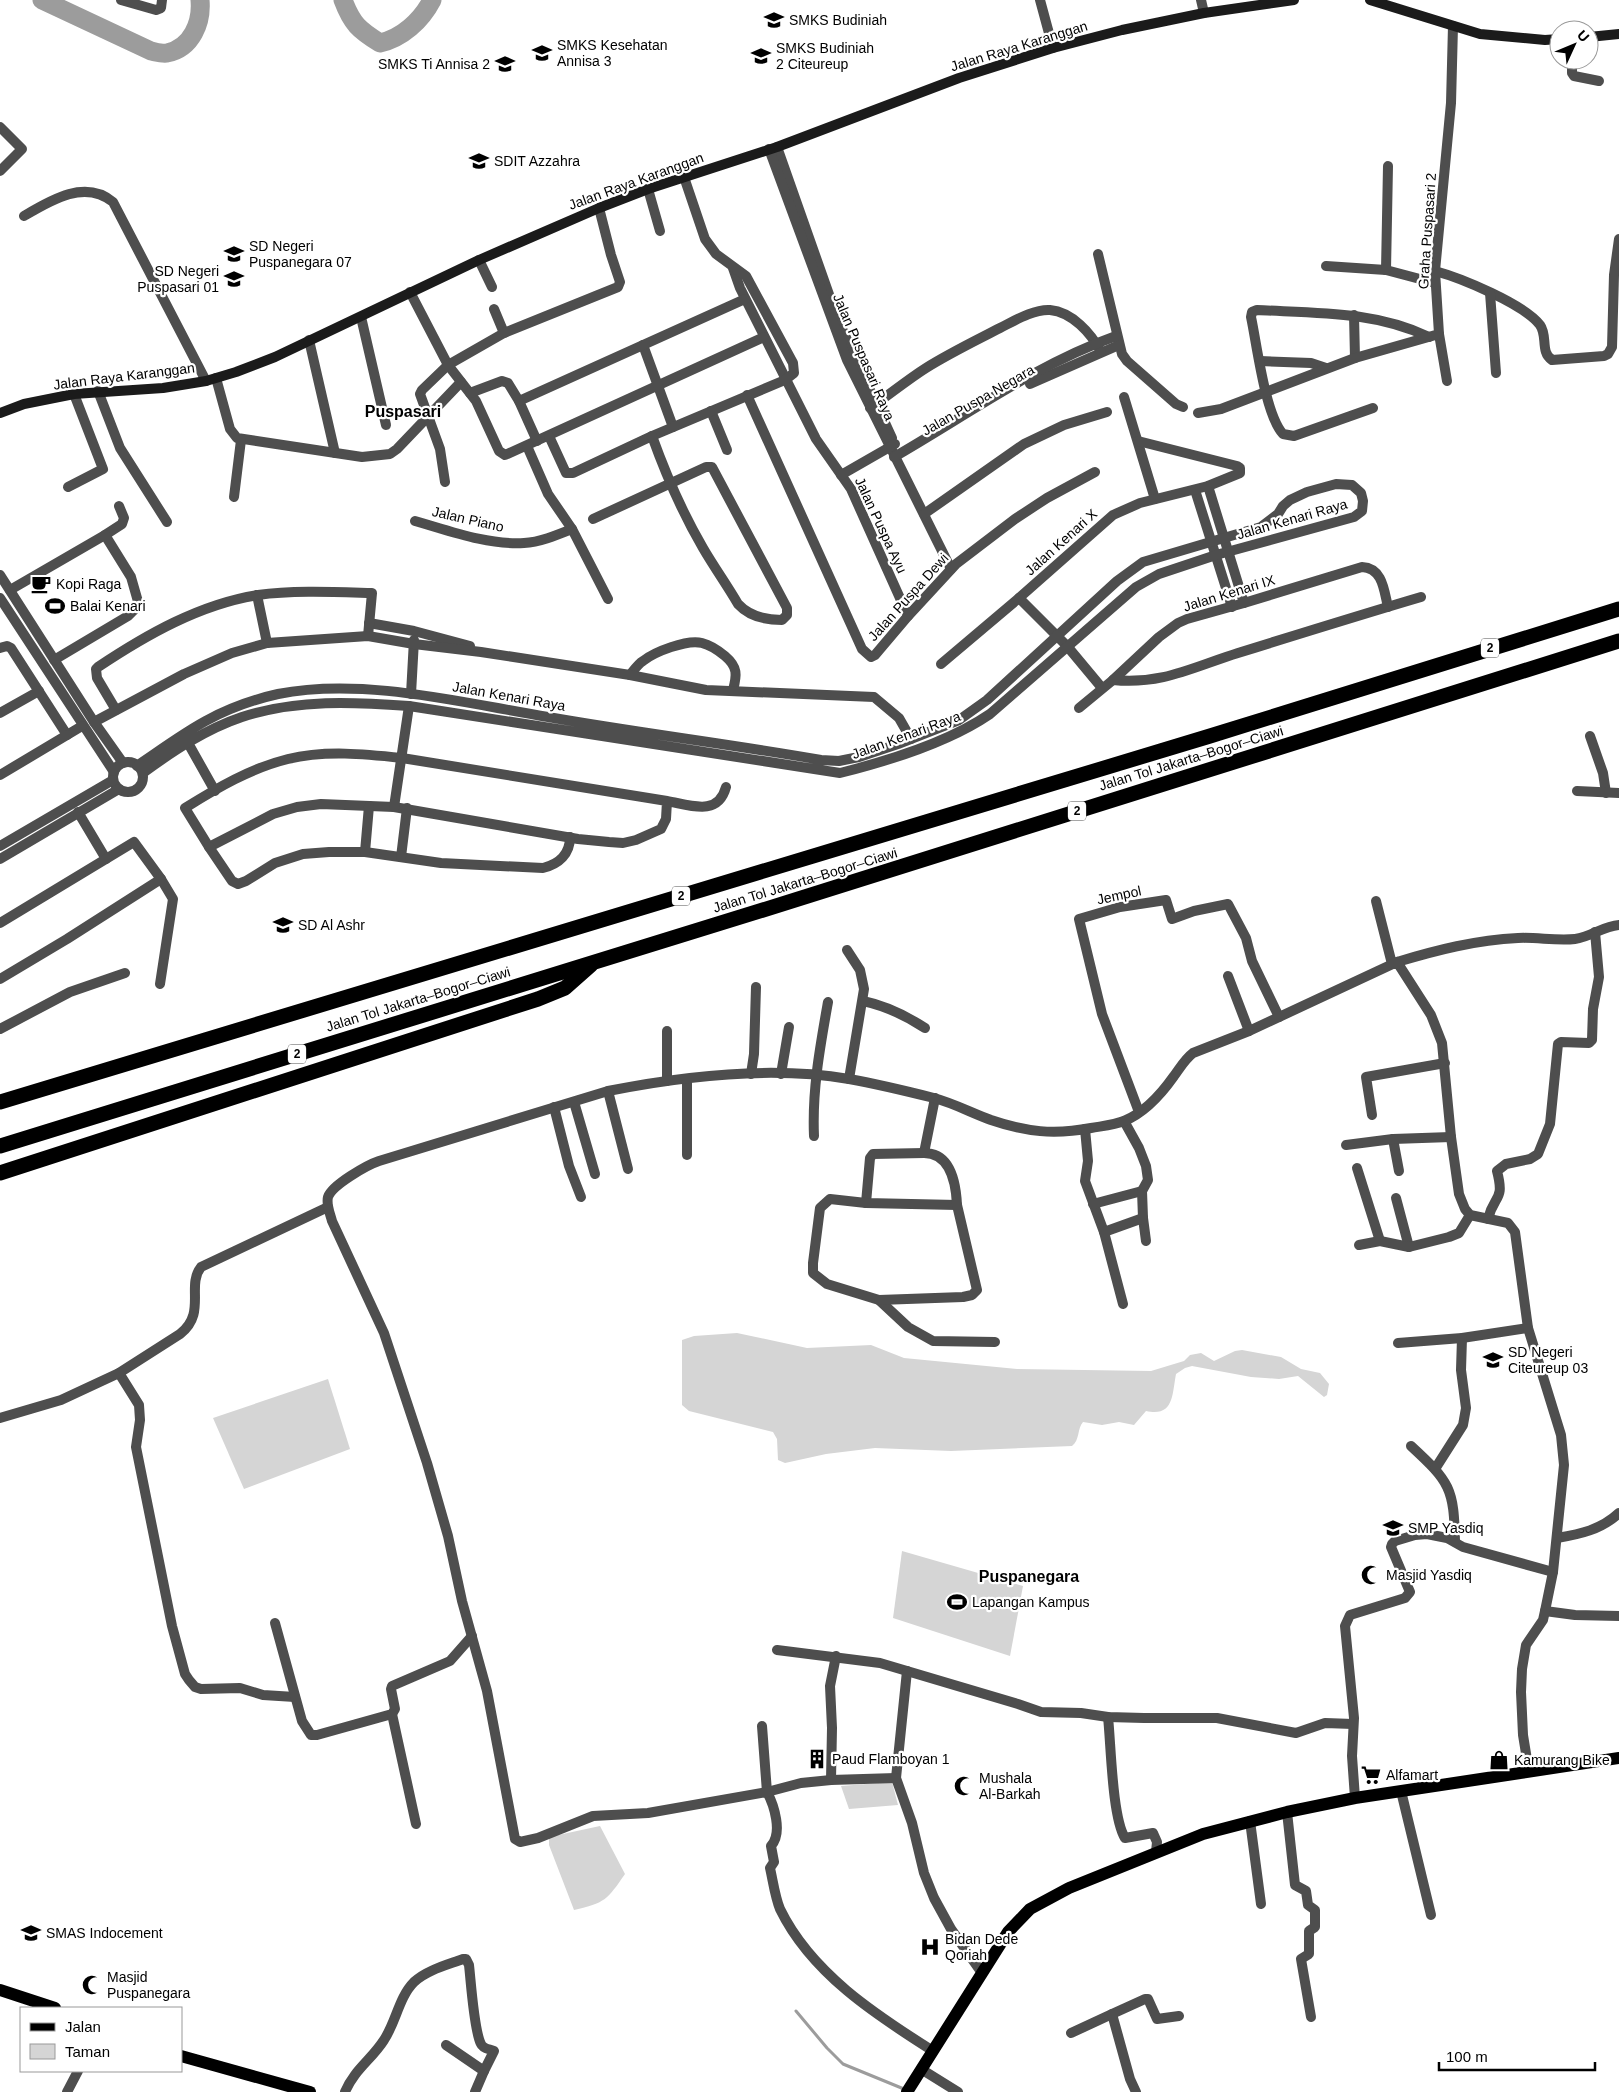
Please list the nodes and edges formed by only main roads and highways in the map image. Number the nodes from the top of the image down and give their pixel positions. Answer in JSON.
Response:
{"nodes":[{"id":1,"x":1619,"y":609,"type":"edge"},
{"id":2,"x":1619,"y":641,"type":"edge"},
{"id":3,"x":594,"y":962,"type":"junction"},
{"id":4,"x":0,"y":1102,"type":"edge"},
{"id":5,"x":0,"y":1146,"type":"edge"},
{"id":6,"x":0,"y":1173,"type":"edge"},
{"id":7,"x":1619,"y":1758,"type":"edge"},
{"id":8,"x":0,"y":1990,"type":"edge"},
{"id":9,"x":52,"y":2007,"type":"edge"},
{"id":10,"x":182,"y":2056,"type":"edge"},
{"id":11,"x":310,"y":2092,"type":"edge"},
{"id":12,"x":907,"y":2092,"type":"edge"}],
"edges":[{"from":1,"to":4,"type":"highway","name":"Jalan Tol Jakarta–Bogor–Ciawi","number":"2"},
{"from":2,"to":3,"type":"highway","name":"Jalan Tol Jakarta–Bogor–Ciawi","number":"2"},
{"from":3,"to":5,"type":"highway","name":"Jalan Tol Jakarta–Bogor–Ciawi","number":"2"},
{"from":3,"to":6,"type":"highway"},
{"from":7,"to":12,"type":"main road"},
{"from":8,"to":9,"type":"main road"},
{"from":10,"to":11,"type":"main road"}]}
